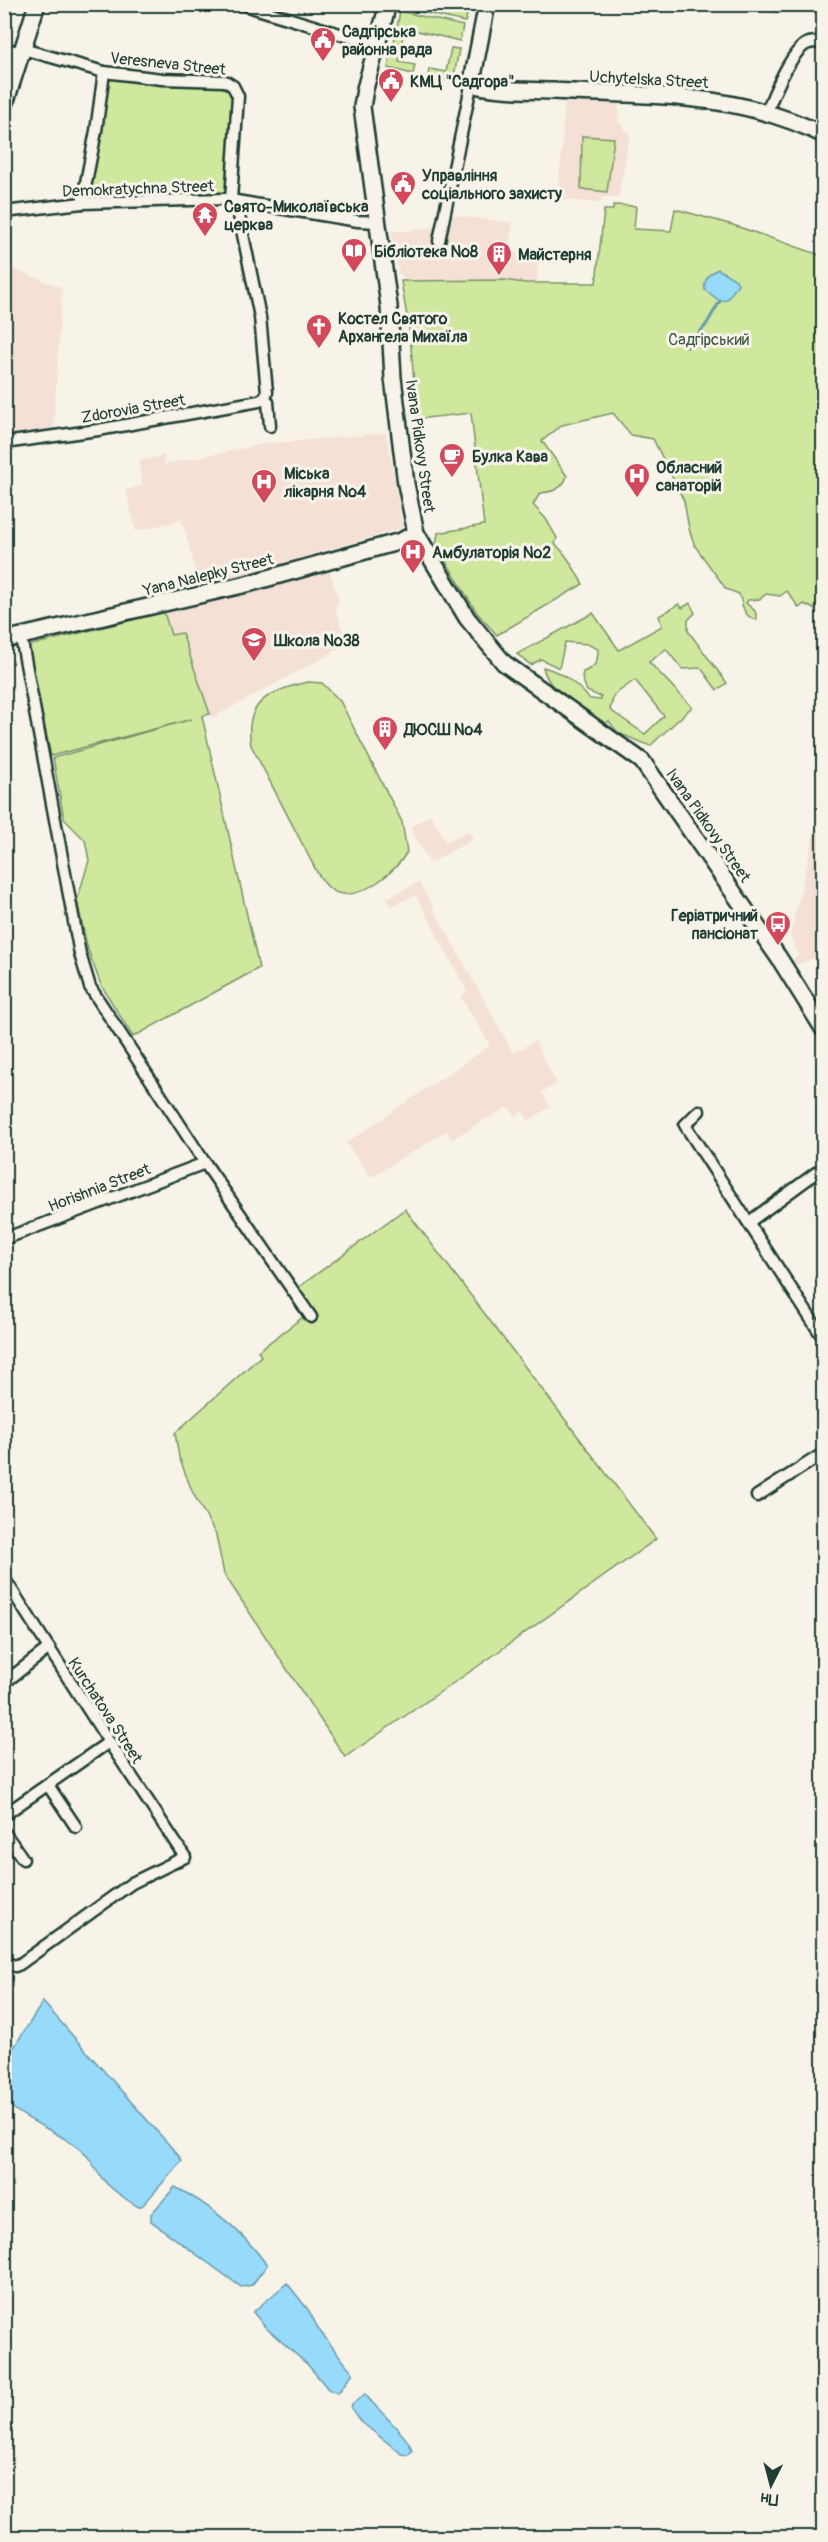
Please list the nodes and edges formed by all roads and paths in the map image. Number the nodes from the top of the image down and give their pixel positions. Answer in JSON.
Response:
{"nodes":[{"id":1,"x":38,"y":4,"type":"edge"},
{"id":2,"x":241,"y":4,"type":"edge"},
{"id":3,"x":388,"y":4,"type":"edge"},
{"id":4,"x":487,"y":4,"type":"edge"},
{"id":5,"x":824,"y":42,"type":"edge"},
{"id":6,"x":376,"y":45,"type":"junction"},
{"id":7,"x":4,"y":48,"type":"edge"},
{"id":8,"x":22,"y":51,"type":"junction"},
{"id":9,"x":104,"y":72,"type":"junction"},
{"id":10,"x":473,"y":76,"type":"junction"},
{"id":11,"x":4,"y":107,"type":"edge"},
{"id":12,"x":767,"y":111,"type":"junction"},
{"id":13,"x":824,"y":135,"type":"edge"},
{"id":14,"x":234,"y":200,"type":"junction"},
{"id":15,"x":82,"y":203,"type":"junction"},
{"id":16,"x":4,"y":212,"type":"edge"},
{"id":17,"x":379,"y":222,"type":"junction"},
{"id":18,"x":439,"y":241,"type":"dead end"},
{"id":19,"x":265,"y":398,"type":"junction"},
{"id":20,"x":270,"y":426,"type":"dead end"},
{"id":21,"x":4,"y":443,"type":"edge"},
{"id":22,"x":416,"y":533,"type":"junction"},
{"id":23,"x":21,"y":637,"type":"junction"},
{"id":24,"x":4,"y":640,"type":"edge"},
{"id":25,"x":824,"y":1030,"type":"edge"},
{"id":26,"x":699,"y":1111,"type":"dead end"},
{"id":27,"x":205,"y":1162,"type":"junction"},
{"id":28,"x":824,"y":1167,"type":"edge"},
{"id":29,"x":749,"y":1222,"type":"junction"},
{"id":30,"x":4,"y":1239,"type":"edge"},
{"id":31,"x":311,"y":1317,"type":"dead end"},
{"id":32,"x":824,"y":1339,"type":"edge"},
{"id":33,"x":824,"y":1453,"type":"edge"},
{"id":34,"x":757,"y":1496,"type":"dead end"},
{"id":35,"x":4,"y":1578,"type":"edge"},
{"id":36,"x":49,"y":1648,"type":"junction"},
{"id":37,"x":4,"y":1683,"type":"edge"},
{"id":38,"x":109,"y":1742,"type":"junction"},
{"id":39,"x":48,"y":1785,"type":"junction"},
{"id":40,"x":4,"y":1815,"type":"edge"},
{"id":41,"x":76,"y":1827,"type":"dead end"},
{"id":42,"x":4,"y":1832,"type":"edge"},
{"id":43,"x":22,"y":1859,"type":"dead end"},
{"id":44,"x":4,"y":1962,"type":"edge"}],
"edges":[{"from":1,"to":8,"type":"street"},
{"from":2,"to":6,"type":"street"},
{"from":3,"to":6,"type":"street","name":"Ivana Pidkovy Street"},
{"from":4,"to":10,"type":"street"},
{"from":5,"to":12,"type":"street"},
{"from":6,"to":17,"type":"street","name":"Ivana Pidkovy Street"},
{"from":7,"to":8,"type":"street","name":"Veresneva Street"},
{"from":8,"to":9,"type":"street","name":"Veresneva Street"},
{"from":8,"to":11,"type":"street"},
{"from":9,"to":14,"type":"street","name":"Veresneva Street"},
{"from":9,"to":15,"type":"street"},
{"from":10,"to":12,"type":"street","name":"Uchytelska Street"},
{"from":10,"to":18,"type":"street"},
{"from":12,"to":13,"type":"street","name":"Uchytelska Street"},
{"from":14,"to":15,"type":"street","name":"Demokratychna Street"},
{"from":14,"to":17,"type":"street","name":"Demokratychna Street"},
{"from":14,"to":19,"type":"street"},
{"from":15,"to":16,"type":"street","name":"Demokratychna Street"},
{"from":17,"to":22,"type":"street","name":"Ivana Pidkovy Street"},
{"from":19,"to":20,"type":"street"},
{"from":19,"to":21,"type":"street","name":"Zdorovia Street"},
{"from":22,"to":23,"type":"street","name":"Yana Nalepky Street"},
{"from":22,"to":25,"type":"street","name":"Ivana Pidkovy Street"},
{"from":23,"to":24,"type":"street","name":"Yana Nalepky Street"},
{"from":23,"to":27,"type":"street"},
{"from":26,"to":29,"type":"street"},
{"from":27,"to":30,"type":"street","name":"Horishnia Street"},
{"from":27,"to":31,"type":"street"},
{"from":28,"to":29,"type":"street"},
{"from":29,"to":32,"type":"street"},
{"from":33,"to":34,"type":"street"},
{"from":35,"to":36,"type":"street","name":"Kurchatova Street"},
{"from":36,"to":37,"type":"street"},
{"from":36,"to":38,"type":"street","name":"Kurchatova Street"},
{"from":38,"to":39,"type":"street"},
{"from":38,"to":44,"type":"street","name":"Kurchatova Street"},
{"from":39,"to":40,"type":"street"},
{"from":39,"to":41,"type":"street"},
{"from":42,"to":43,"type":"street"}]}
